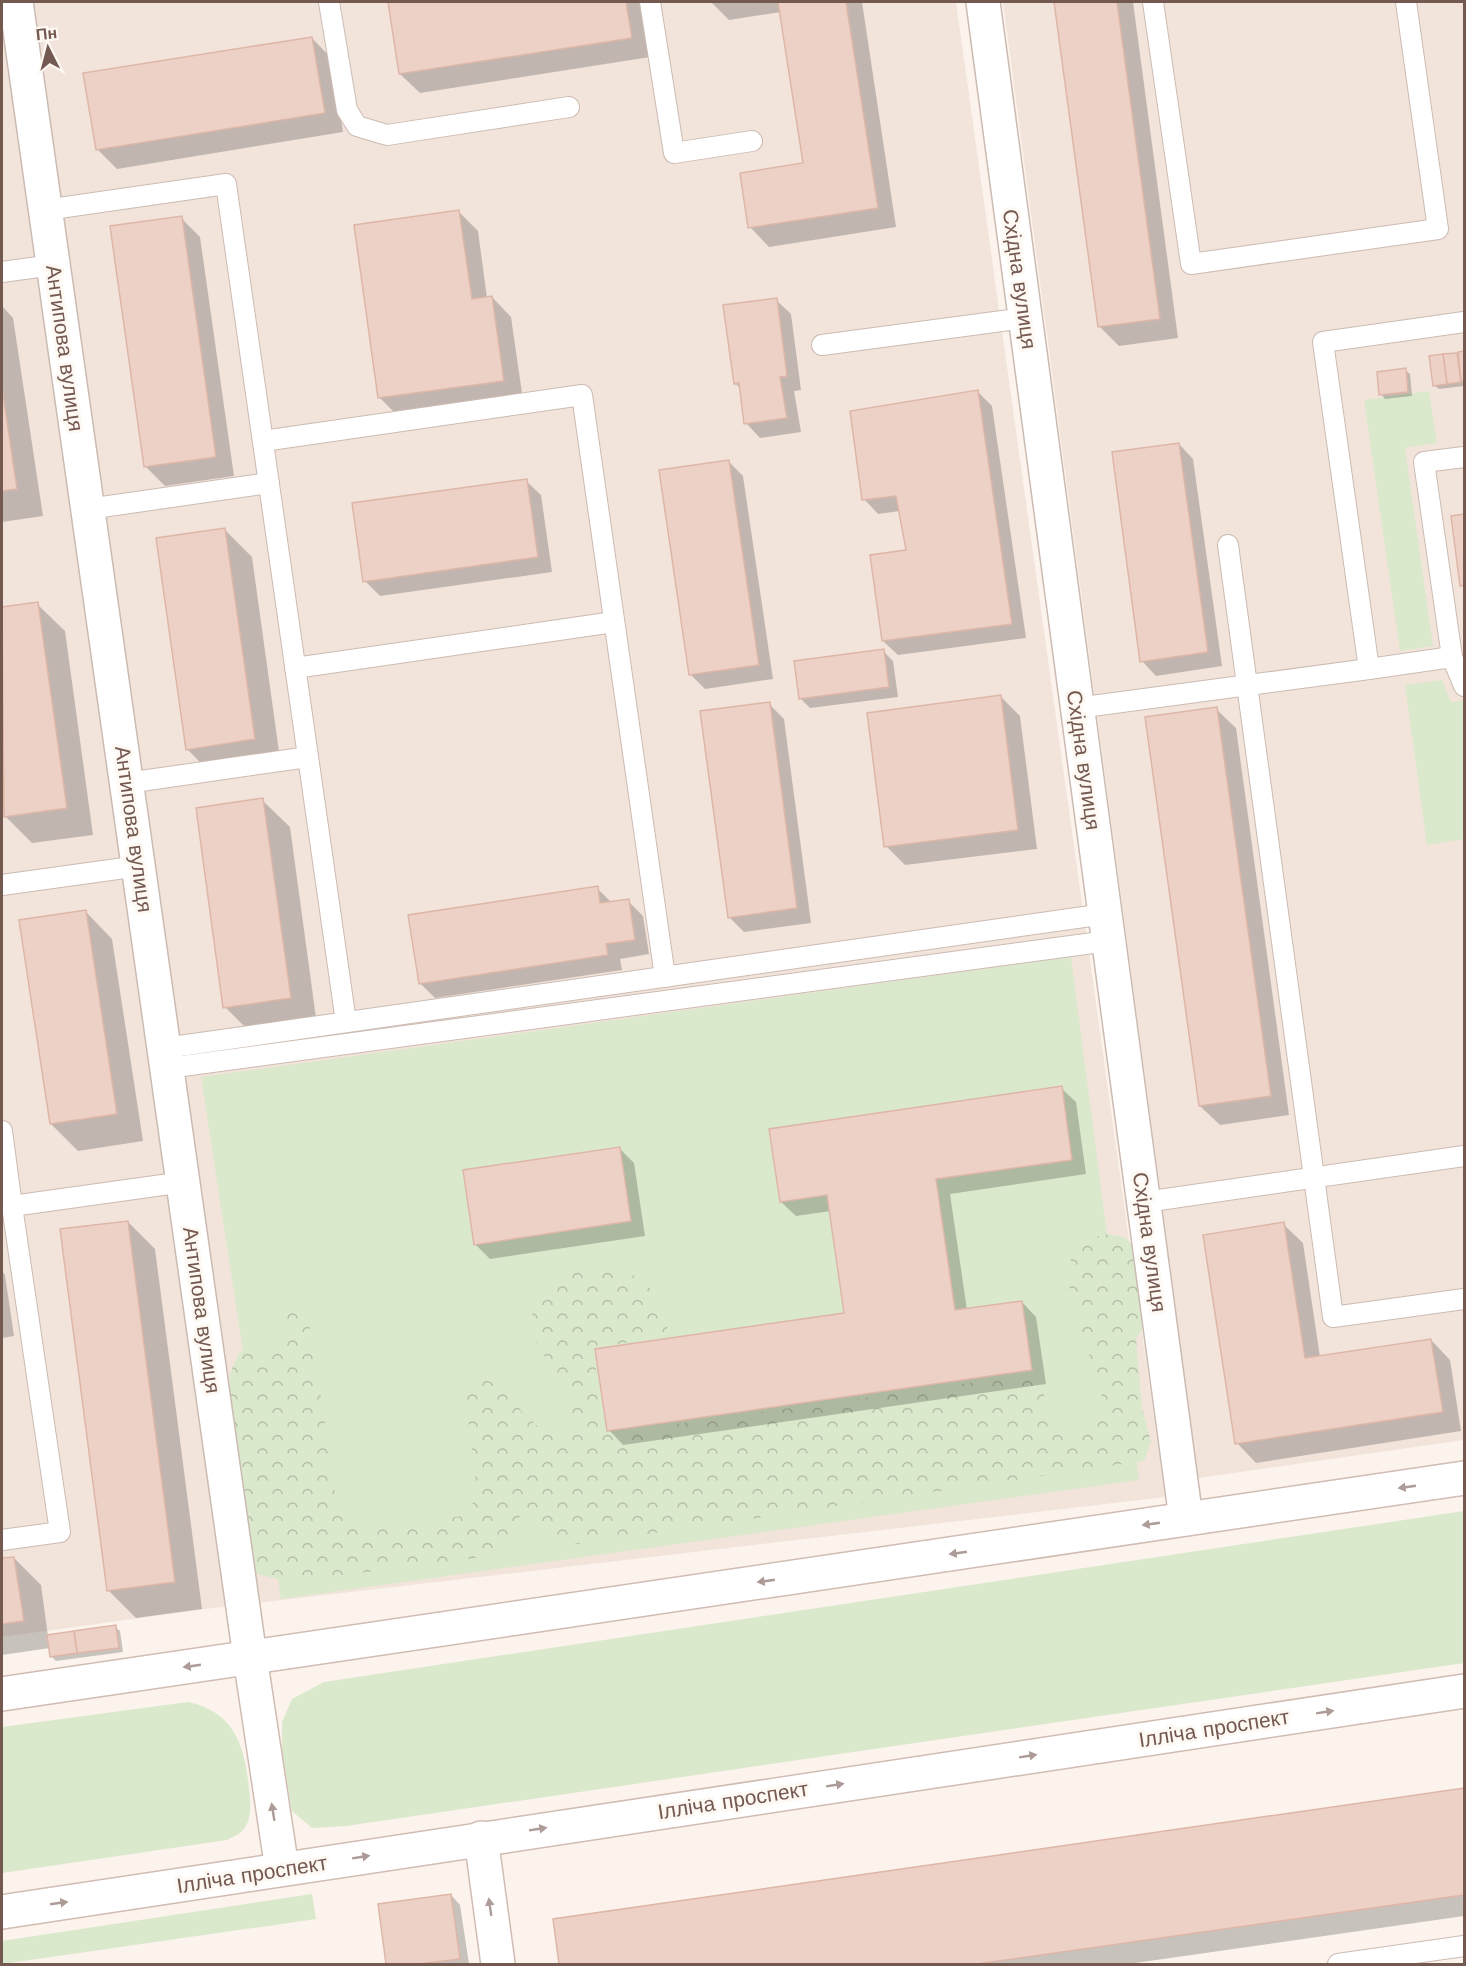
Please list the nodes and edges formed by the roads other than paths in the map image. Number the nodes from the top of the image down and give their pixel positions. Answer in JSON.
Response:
{"nodes":[{"id":1,"x":16,"y":2,"type":"edge"},
{"id":2,"x":329,"y":2,"type":"edge"},
{"id":3,"x":650,"y":2,"type":"edge"},
{"id":4,"x":983,"y":2,"type":"edge"},
{"id":5,"x":1153,"y":2,"type":"edge"},
{"id":6,"x":1406,"y":2,"type":"edge"},
{"id":7,"x":569,"y":107,"type":"dead end"},
{"id":8,"x":752,"y":141,"type":"dead end"},
{"id":9,"x":45,"y":210,"type":"junction"},
{"id":10,"x":54,"y":265,"type":"junction"},
{"id":11,"x":2,"y":272,"type":"edge"},
{"id":12,"x":1025,"y":318,"type":"junction"},
{"id":13,"x":1464,"y":322,"type":"edge"},
{"id":14,"x":822,"y":345,"type":"dead end"},
{"id":15,"x":263,"y":441,"type":"junction"},
{"id":16,"x":1464,"y":457,"type":"edge"},
{"id":17,"x":269,"y":483,"type":"junction"},
{"id":18,"x":88,"y":509,"type":"junction"},
{"id":19,"x":1228,"y":545,"type":"dead end"},
{"id":20,"x":614,"y":622,"type":"junction"},
{"id":21,"x":1452,"y":657,"type":"junction"},
{"id":22,"x":295,"y":668,"type":"junction"},
{"id":23,"x":1369,"y":669,"type":"junction"},
{"id":24,"x":1246,"y":686,"type":"junction"},
{"id":25,"x":1464,"y":686,"type":"edge"},
{"id":26,"x":1077,"y":708,"type":"junction"},
{"id":27,"x":308,"y":757,"type":"junction"},
{"id":28,"x":127,"y":783,"type":"junction"},
{"id":29,"x":139,"y":866,"type":"junction"},
{"id":30,"x":2,"y":885,"type":"edge"},
{"id":31,"x":1107,"y":927,"type":"junction"},
{"id":32,"x":665,"y":977,"type":"junction"},
{"id":33,"x":346,"y":1022,"type":"junction"},
{"id":34,"x":166,"y":1058,"type":"junction"},
{"id":35,"x":2,"y":1131,"type":"edge"},
{"id":36,"x":1464,"y":1156,"type":"edge"},
{"id":37,"x":1314,"y":1178,"type":"junction"},
{"id":38,"x":184,"y":1182,"type":"junction"},
{"id":39,"x":1144,"y":1202,"type":"junction"},
{"id":40,"x":9,"y":1215,"type":"edge"},
{"id":41,"x":1464,"y":1299,"type":"edge"},
{"id":42,"x":1464,"y":1478,"type":"edge"},
{"id":43,"x":1186,"y":1519,"type":"junction"},
{"id":44,"x":2,"y":1540,"type":"edge"},
{"id":45,"x":250,"y":1657,"type":"junction"},
{"id":46,"x":1464,"y":1691,"type":"edge"},
{"id":47,"x":2,"y":1694,"type":"edge"},
{"id":48,"x":481,"y":1838,"type":"junction"},
{"id":49,"x":282,"y":1869,"type":"junction"},
{"id":50,"x":2,"y":1912,"type":"edge"},
{"id":51,"x":1464,"y":1946,"type":"edge"},
{"id":52,"x":498,"y":1965,"type":"edge"},
{"id":53,"x":1338,"y":1965,"type":"edge"}],
"edges":[{"from":1,"to":9,"type":"street","name":"Антипова вулиця"},
{"from":2,"to":7,"type":"lane"},
{"from":3,"to":8,"type":"lane"},
{"from":4,"to":12,"type":"street","name":"Східна вулиця"},
{"from":5,"to":6,"type":"lane"},
{"from":9,"to":10,"type":"street","name":"Антипова вулиця"},
{"from":9,"to":15,"type":"lane"},
{"from":10,"to":11,"type":"lane"},
{"from":10,"to":18,"type":"street","name":"Антипова вулиця"},
{"from":12,"to":14,"type":"lane"},
{"from":12,"to":26,"type":"street","name":"Східна вулиця"},
{"from":13,"to":23,"type":"lane"},
{"from":15,"to":17,"type":"lane"},
{"from":15,"to":20,"type":"lane"},
{"from":16,"to":21,"type":"lane"},
{"from":17,"to":18,"type":"lane"},
{"from":17,"to":22,"type":"lane"},
{"from":18,"to":28,"type":"street","name":"Антипова вулиця"},
{"from":19,"to":24,"type":"lane"},
{"from":20,"to":22,"type":"lane"},
{"from":20,"to":32,"type":"lane"},
{"from":21,"to":23,"type":"lane"},
{"from":21,"to":25,"type":"lane"},
{"from":22,"to":27,"type":"lane"},
{"from":23,"to":24,"type":"lane"},
{"from":24,"to":26,"type":"lane"},
{"from":24,"to":37,"type":"lane"},
{"from":26,"to":31,"type":"street","name":"Східна вулиця"},
{"from":27,"to":28,"type":"lane"},
{"from":27,"to":33,"type":"lane"},
{"from":28,"to":29,"type":"street","name":"Антипова вулиця"},
{"from":29,"to":30,"type":"lane"},
{"from":29,"to":34,"type":"street","name":"Антипова вулиця"},
{"from":31,"to":32,"type":"lane"},
{"from":31,"to":34,"type":"lane"},
{"from":31,"to":39,"type":"street","name":"Східна вулиця"},
{"from":32,"to":33,"type":"lane"},
{"from":33,"to":34,"type":"lane"},
{"from":34,"to":38,"type":"street","name":"Антипова вулиця"},
{"from":35,"to":40,"type":"lane"},
{"from":36,"to":37,"type":"lane"},
{"from":37,"to":39,"type":"lane"},
{"from":37,"to":41,"type":"lane"},
{"from":38,"to":40,"type":"lane"},
{"from":38,"to":45,"type":"street","name":"Антипова вулиця"},
{"from":39,"to":43,"type":"street","name":"Східна вулиця"},
{"from":40,"to":44,"type":"lane"},
{"from":42,"to":43,"type":"street","one_way":true},
{"from":43,"to":45,"type":"street","one_way":true},
{"from":45,"to":47,"type":"street","one_way":true},
{"from":49,"to":45,"type":"street","name":"Антипова вулиця","one_way":true},
{"from":48,"to":46,"type":"street","name":"Ілліча проспект","one_way":true},
{"from":49,"to":48,"type":"street","name":"Ілліча проспект","one_way":true},
{"from":52,"to":48,"type":"street","one_way":true},
{"from":50,"to":49,"type":"street","name":"Ілліча проспект","one_way":true},
{"from":51,"to":53,"type":"lane"}]}
